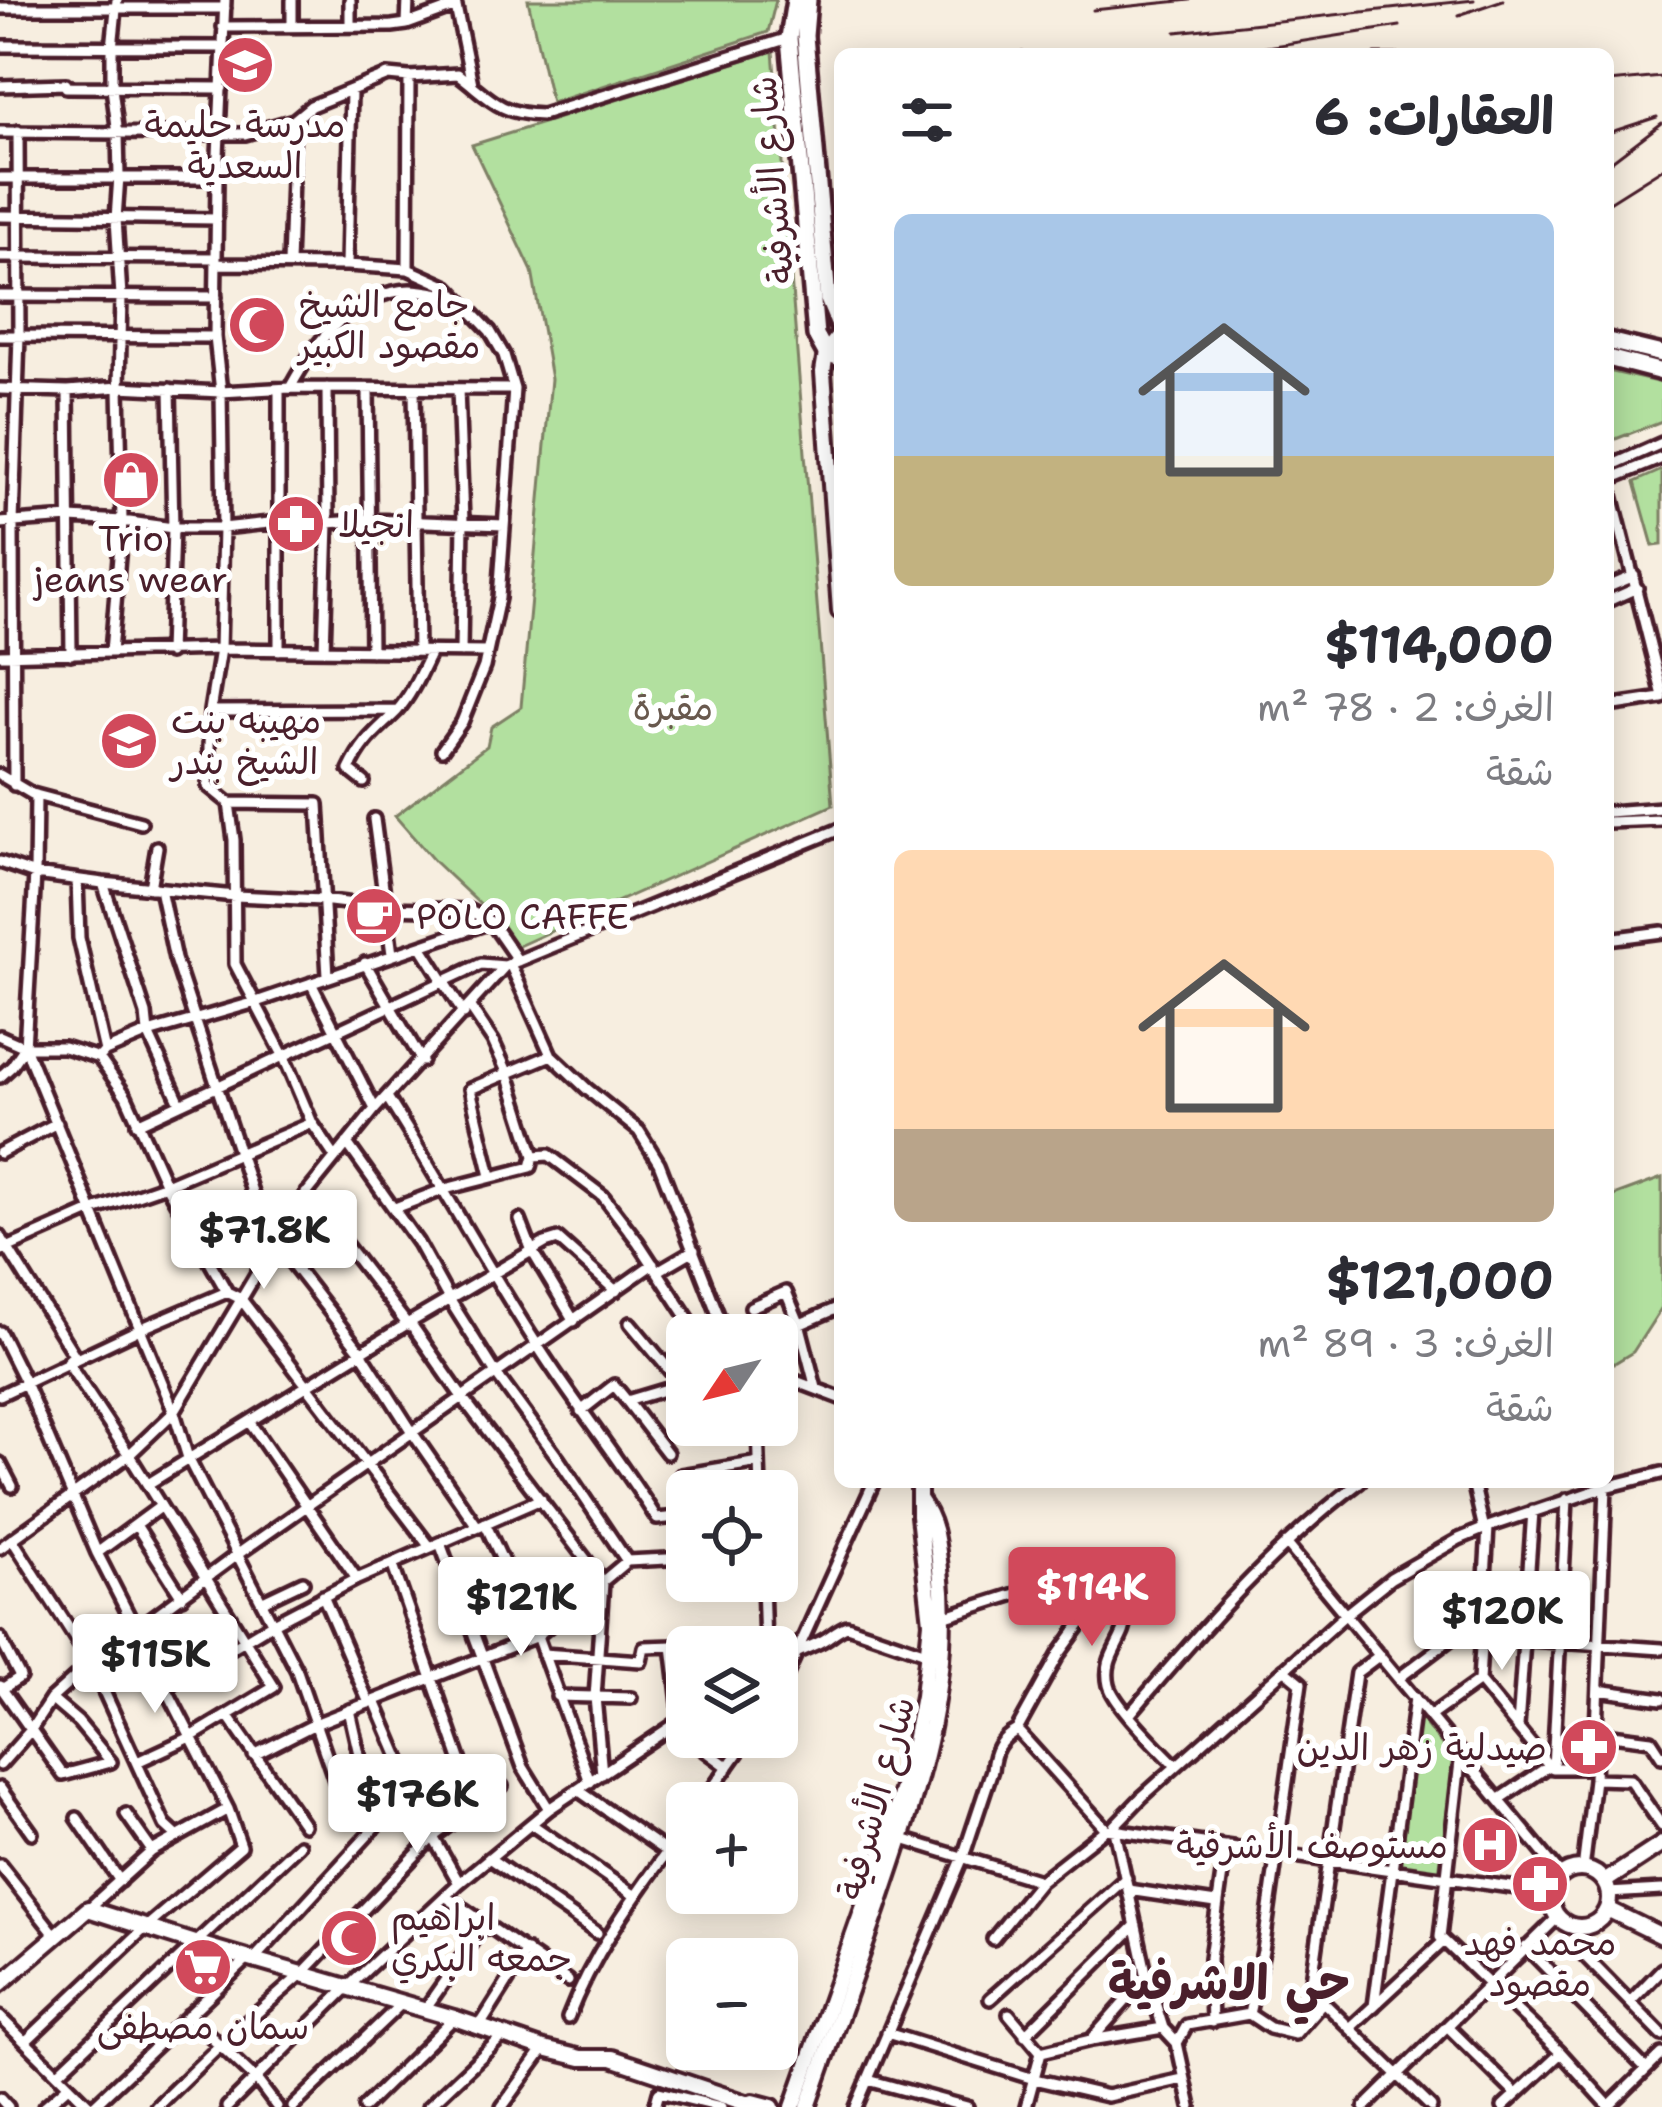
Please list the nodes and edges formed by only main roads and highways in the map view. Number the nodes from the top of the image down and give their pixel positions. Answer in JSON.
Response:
{"nodes":[{"id":1,"x":795,"y":0,"type":"edge"},
{"id":2,"x":808,"y":0,"type":"edge"},
{"id":3,"x":834,"y":315,"type":"edge"},
{"id":4,"x":1614,"y":342,"type":"edge"},
{"id":5,"x":1662,"y":353,"type":"edge"},
{"id":6,"x":833,"y":355,"type":"edge"},
{"id":7,"x":1614,"y":360,"type":"edge"},
{"id":8,"x":1662,"y":372,"type":"edge"}],
"edges":[{"from":1,"to":6,"type":"main road","name":"شارع الأشرفية"},
{"from":2,"to":3,"type":"main road","name":"شارع الأشرفية"},
{"from":4,"to":5,"type":"main road"},
{"from":7,"to":8,"type":"main road"}]}
